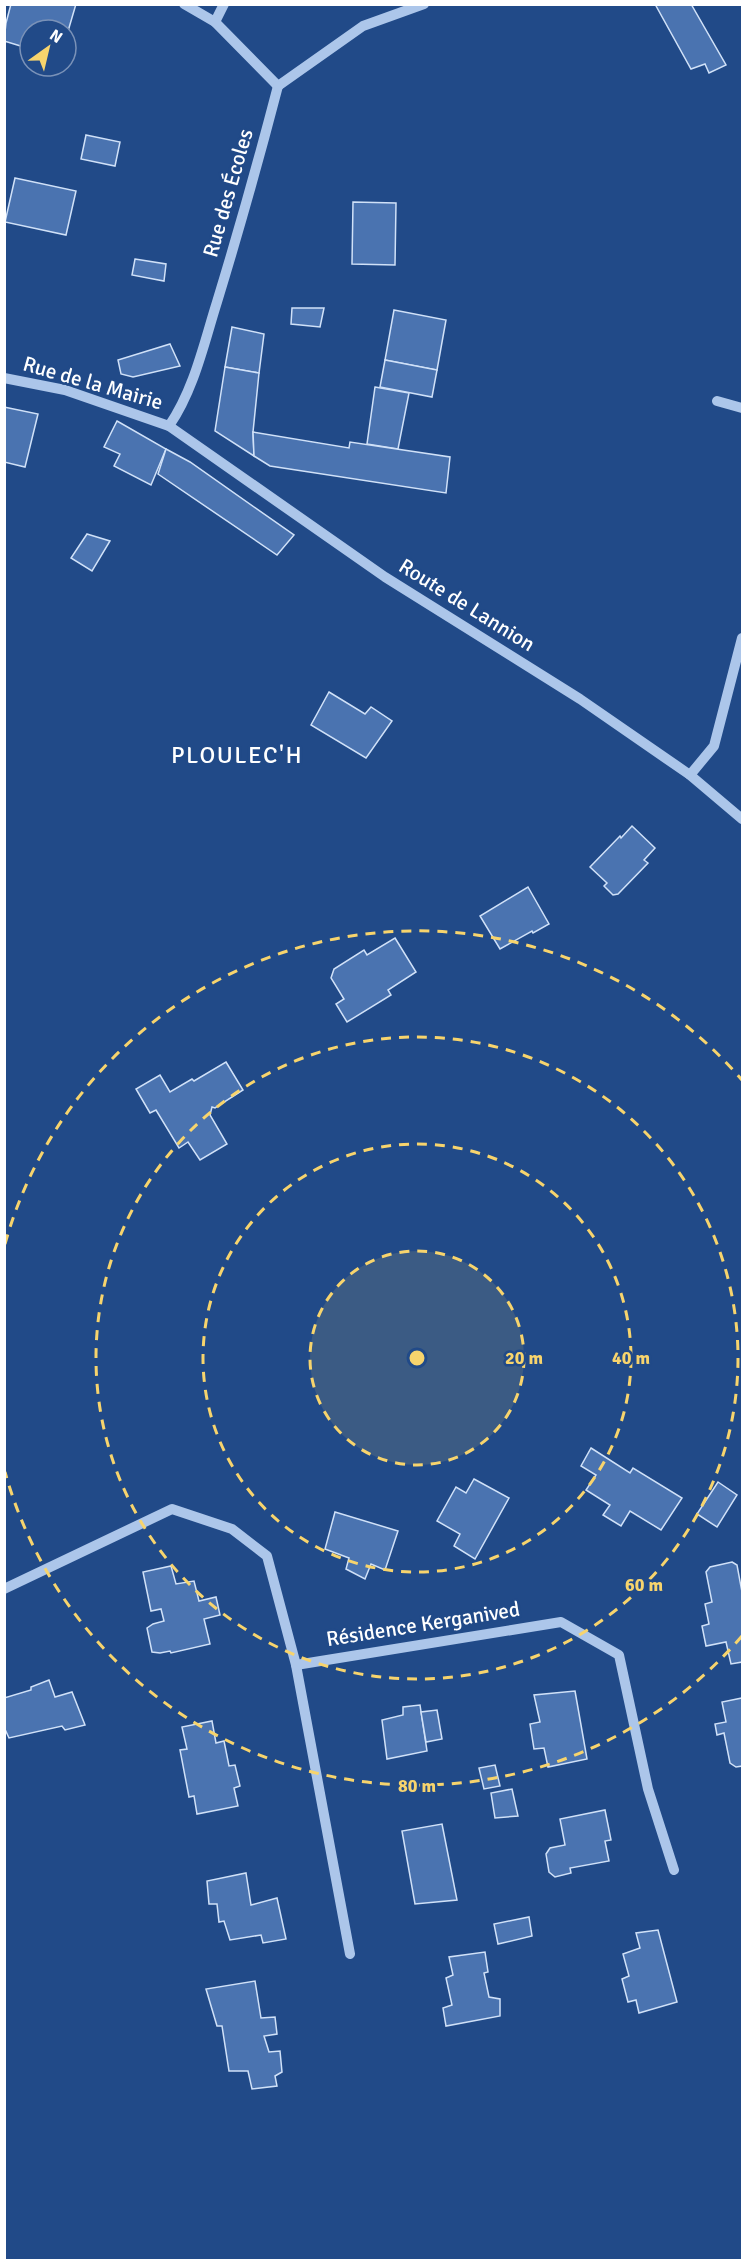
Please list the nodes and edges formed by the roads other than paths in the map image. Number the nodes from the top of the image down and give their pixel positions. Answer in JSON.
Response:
{"nodes":[{"id":1,"x":184,"y":4,"type":"edge"},
{"id":2,"x":224,"y":4,"type":"edge"},
{"id":3,"x":424,"y":4,"type":"edge"},
{"id":4,"x":215,"y":22,"type":"junction"},
{"id":5,"x":278,"y":86,"type":"junction"},
{"id":6,"x":4,"y":378,"type":"edge"},
{"id":7,"x":717,"y":401,"type":"dead end"},
{"id":8,"x":742,"y":408,"type":"edge"},
{"id":9,"x":170,"y":426,"type":"junction"},
{"id":10,"x":742,"y":638,"type":"edge"},
{"id":11,"x":690,"y":775,"type":"junction"},
{"id":12,"x":742,"y":819,"type":"edge"},
{"id":13,"x":4,"y":1589,"type":"edge"},
{"id":14,"x":296,"y":1665,"type":"junction"},
{"id":15,"x":674,"y":1870,"type":"dead end"},
{"id":16,"x":350,"y":1954,"type":"dead end"}],
"edges":[{"from":1,"to":4,"type":"street"},
{"from":2,"to":4,"type":"street"},
{"from":3,"to":5,"type":"street"},
{"from":4,"to":5,"type":"street"},
{"from":5,"to":9,"type":"street","name":"Rue des Écoles"},
{"from":6,"to":9,"type":"street","name":"Rue de la Mairie"},
{"from":7,"to":8,"type":"street"},
{"from":9,"to":11,"type":"street","name":"Route de Lannion"},
{"from":10,"to":11,"type":"street"},
{"from":11,"to":12,"type":"street","name":"Route de Lannion"},
{"from":13,"to":14,"type":"street"},
{"from":14,"to":15,"type":"street","name":"Résidence Kerganived"},
{"from":14,"to":16,"type":"street"}]}
